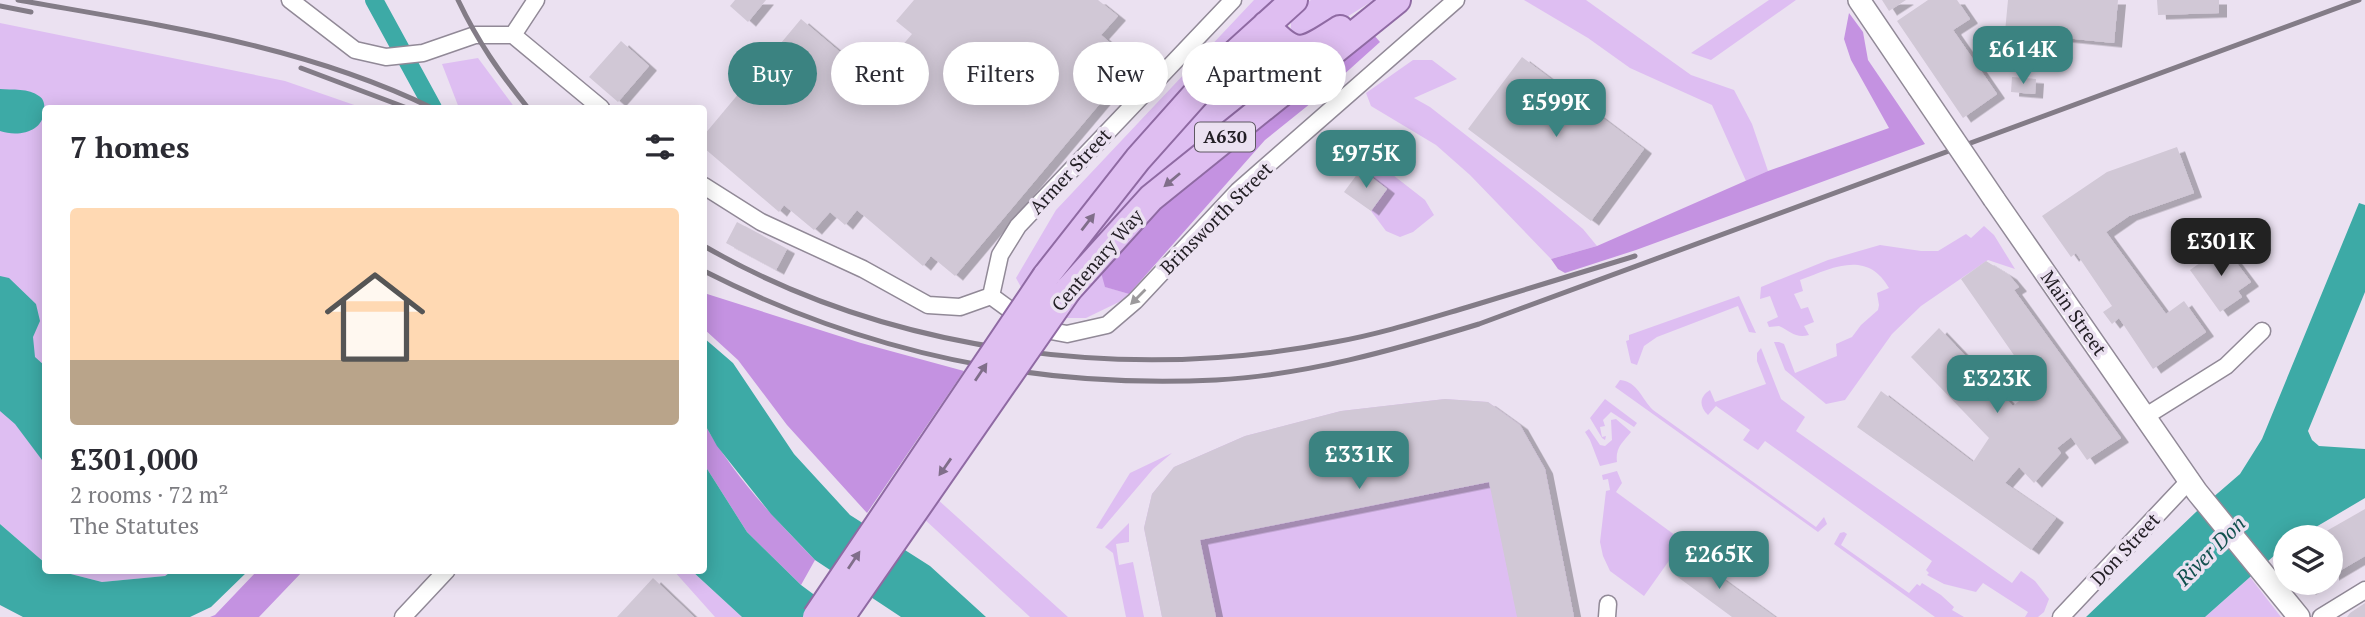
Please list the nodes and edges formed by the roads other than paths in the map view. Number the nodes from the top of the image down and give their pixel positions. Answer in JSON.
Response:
{"nodes":[{"id":1,"x":290,"y":0,"type":"edge"},
{"id":2,"x":536,"y":0,"type":"edge"},
{"id":3,"x":1233,"y":0,"type":"edge"},
{"id":4,"x":1294,"y":0,"type":"edge"},
{"id":5,"x":1386,"y":0,"type":"edge"},
{"id":6,"x":1397,"y":0,"type":"edge"},
{"id":7,"x":1456,"y":0,"type":"edge"},
{"id":8,"x":1859,"y":0,"type":"edge"},
{"id":9,"x":1266,"y":25,"type":"junction"},
{"id":10,"x":513,"y":35,"type":"junction"},
{"id":11,"x":597,"y":105,"type":"edge"},
{"id":12,"x":707,"y":188,"type":"edge"},
{"id":13,"x":1057,"y":283,"type":"junction"},
{"id":14,"x":991,"y":296,"type":"junction"},
{"id":15,"x":2262,"y":331,"type":"dead end"},
{"id":16,"x":2146,"y":416,"type":"junction"},
{"id":17,"x":2193,"y":486,"type":"junction"},
{"id":18,"x":443,"y":574,"type":"edge"},
{"id":19,"x":2365,"y":590,"type":"edge"},
{"id":20,"x":403,"y":617,"type":"edge"},
{"id":21,"x":816,"y":617,"type":"edge"},
{"id":22,"x":841,"y":617,"type":"edge"},
{"id":23,"x":2060,"y":617,"type":"edge"},
{"id":24,"x":2299,"y":617,"type":"edge"},
{"id":25,"x":2320,"y":617,"type":"edge"}],
"edges":[{"from":1,"to":10,"type":"street"},
{"from":2,"to":10,"type":"street"},
{"from":3,"to":14,"type":"street","name":"Armer Street"},
{"from":4,"to":9,"type":"main road","name":"Centenary Way","number":"A630"},
{"from":5,"to":9,"type":"main road"},
{"from":6,"to":13,"type":"main road","name":"Centenary Way","number":"A630","one_way":true},
{"from":7,"to":14,"type":"street","name":"Brinsworth Street","one_way":true},
{"from":8,"to":16,"type":"street","name":"Main Street","bridge":true},
{"from":13,"to":9,"type":"main road","name":"Centenary Way","number":"A630","one_way":true},
{"from":10,"to":11,"type":"street"},
{"from":12,"to":14,"type":"street"},
{"from":21,"to":13,"type":"main road","name":"Centenary Way","number":"A630","one_way":true,"bridge":true},
{"from":13,"to":22,"type":"main road","name":"Centenary Way","number":"A630","one_way":true,"bridge":true},
{"from":15,"to":16,"type":"street"},
{"from":16,"to":17,"type":"street","name":"Main Street"},
{"from":17,"to":23,"type":"street","name":"Don Street"},
{"from":17,"to":24,"type":"street","name":"Main Street"},
{"from":18,"to":20,"type":"street"},
{"from":19,"to":25,"type":"street"}]}
